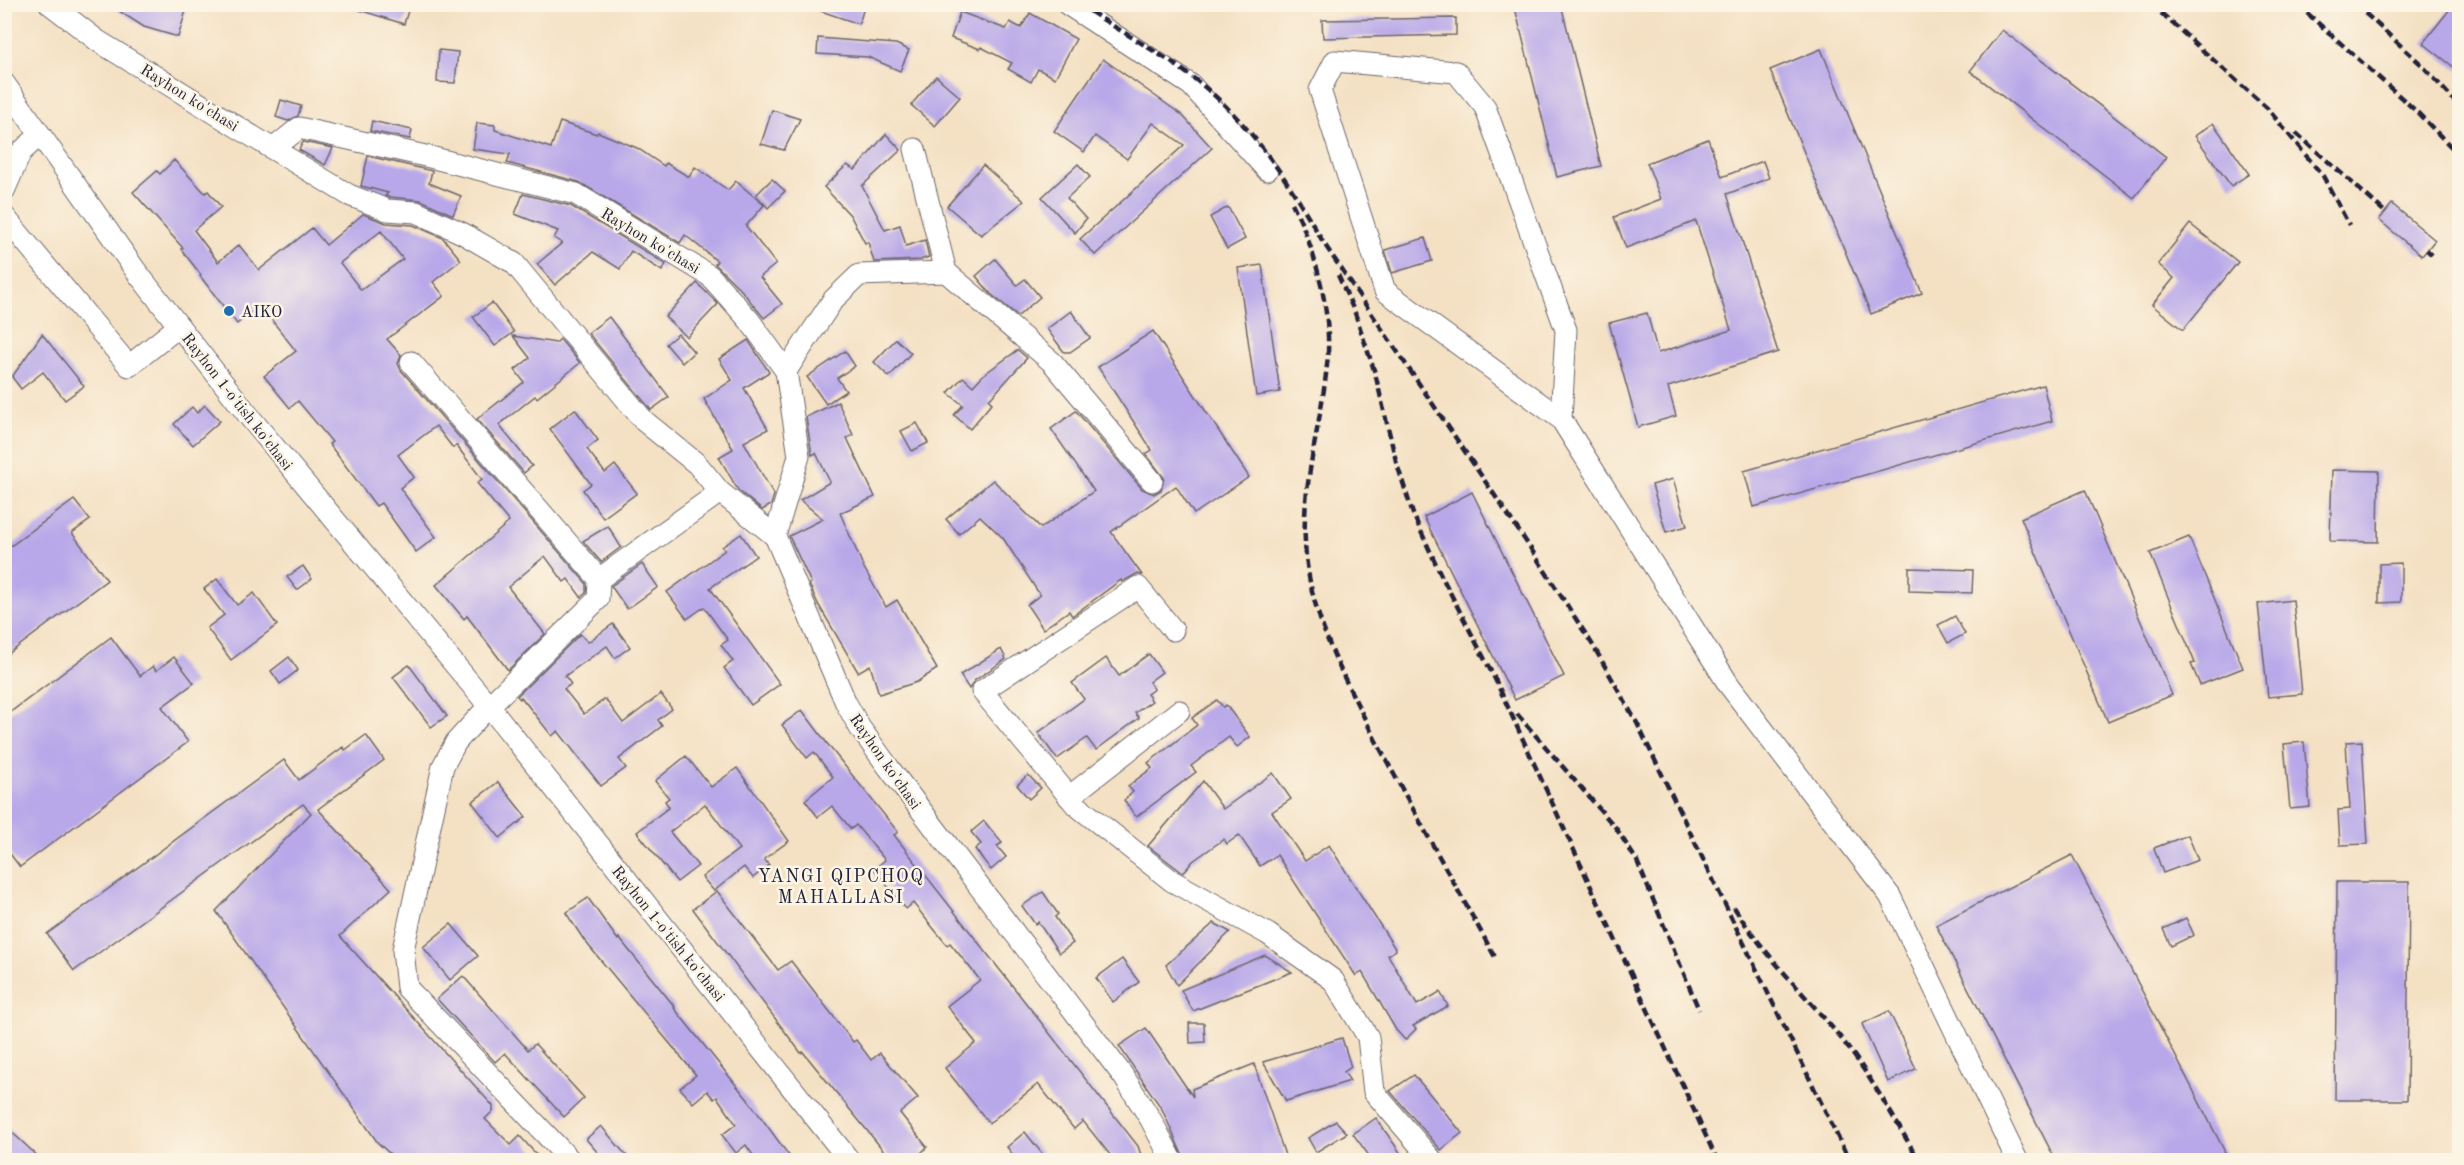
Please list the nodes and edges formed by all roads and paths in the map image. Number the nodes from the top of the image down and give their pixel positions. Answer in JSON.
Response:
{"nodes":[{"id":1,"x":50,"y":4,"type":"edge"},
{"id":2,"x":1067,"y":4,"type":"edge"},
{"id":3,"x":4,"y":83,"type":"edge"},
{"id":4,"x":40,"y":135,"type":"junction"},
{"id":5,"x":273,"y":149,"type":"junction"},
{"id":6,"x":915,"y":149,"type":"dead end"},
{"id":7,"x":1267,"y":170,"type":"dead end"},
{"id":8,"x":4,"y":191,"type":"edge"},
{"id":9,"x":4,"y":216,"type":"edge"},
{"id":10,"x":946,"y":272,"type":"junction"},
{"id":11,"x":179,"y":326,"type":"junction"},
{"id":12,"x":411,"y":362,"type":"dead end"},
{"id":13,"x":786,"y":371,"type":"junction"},
{"id":14,"x":1561,"y":419,"type":"junction"},
{"id":15,"x":1152,"y":481,"type":"dead end"},
{"id":16,"x":720,"y":492,"type":"junction"},
{"id":17,"x":775,"y":536,"type":"junction"},
{"id":18,"x":599,"y":579,"type":"junction"},
{"id":19,"x":1173,"y":630,"type":"dead end"},
{"id":20,"x":489,"y":705,"type":"junction"},
{"id":21,"x":1179,"y":711,"type":"dead end"},
{"id":22,"x":1069,"y":797,"type":"junction"},
{"id":23,"x":570,"y":1161,"type":"edge"},
{"id":24,"x":849,"y":1161,"type":"edge"},
{"id":25,"x":1172,"y":1161,"type":"edge"},
{"id":26,"x":1432,"y":1161,"type":"edge"},
{"id":27,"x":2017,"y":1161,"type":"edge"}],
"edges":[{"from":1,"to":5,"type":"street","name":"Rayhon ko'chasi"},
{"from":2,"to":7,"type":"street"},
{"from":3,"to":4,"type":"street","name":"Rayhon 1-o'tish ko'chasi"},
{"from":4,"to":8,"type":"street"},
{"from":4,"to":11,"type":"street","name":"Rayhon 1-o'tish ko'chasi"},
{"from":5,"to":13,"type":"street","name":"Rayhon ko'chasi"},
{"from":5,"to":16,"type":"street"},
{"from":6,"to":10,"type":"street"},
{"from":9,"to":11,"type":"street"},
{"from":10,"to":13,"type":"street"},
{"from":10,"to":15,"type":"street"},
{"from":11,"to":20,"type":"street","name":"Rayhon 1-o'tish ko'chasi"},
{"from":12,"to":18,"type":"street"},
{"from":13,"to":17,"type":"street","name":"Rayhon ko'chasi"},
{"from":14,"to":14,"type":"street"},
{"from":14,"to":27,"type":"street"},
{"from":16,"to":17,"type":"street"},
{"from":16,"to":18,"type":"street"},
{"from":17,"to":25,"type":"street","name":"Rayhon ko'chasi"},
{"from":18,"to":20,"type":"street"},
{"from":19,"to":22,"type":"street"},
{"from":20,"to":23,"type":"street"},
{"from":20,"to":24,"type":"street","name":"Rayhon 1-o'tish ko'chasi"},
{"from":21,"to":22,"type":"street"},
{"from":22,"to":26,"type":"street"}]}
